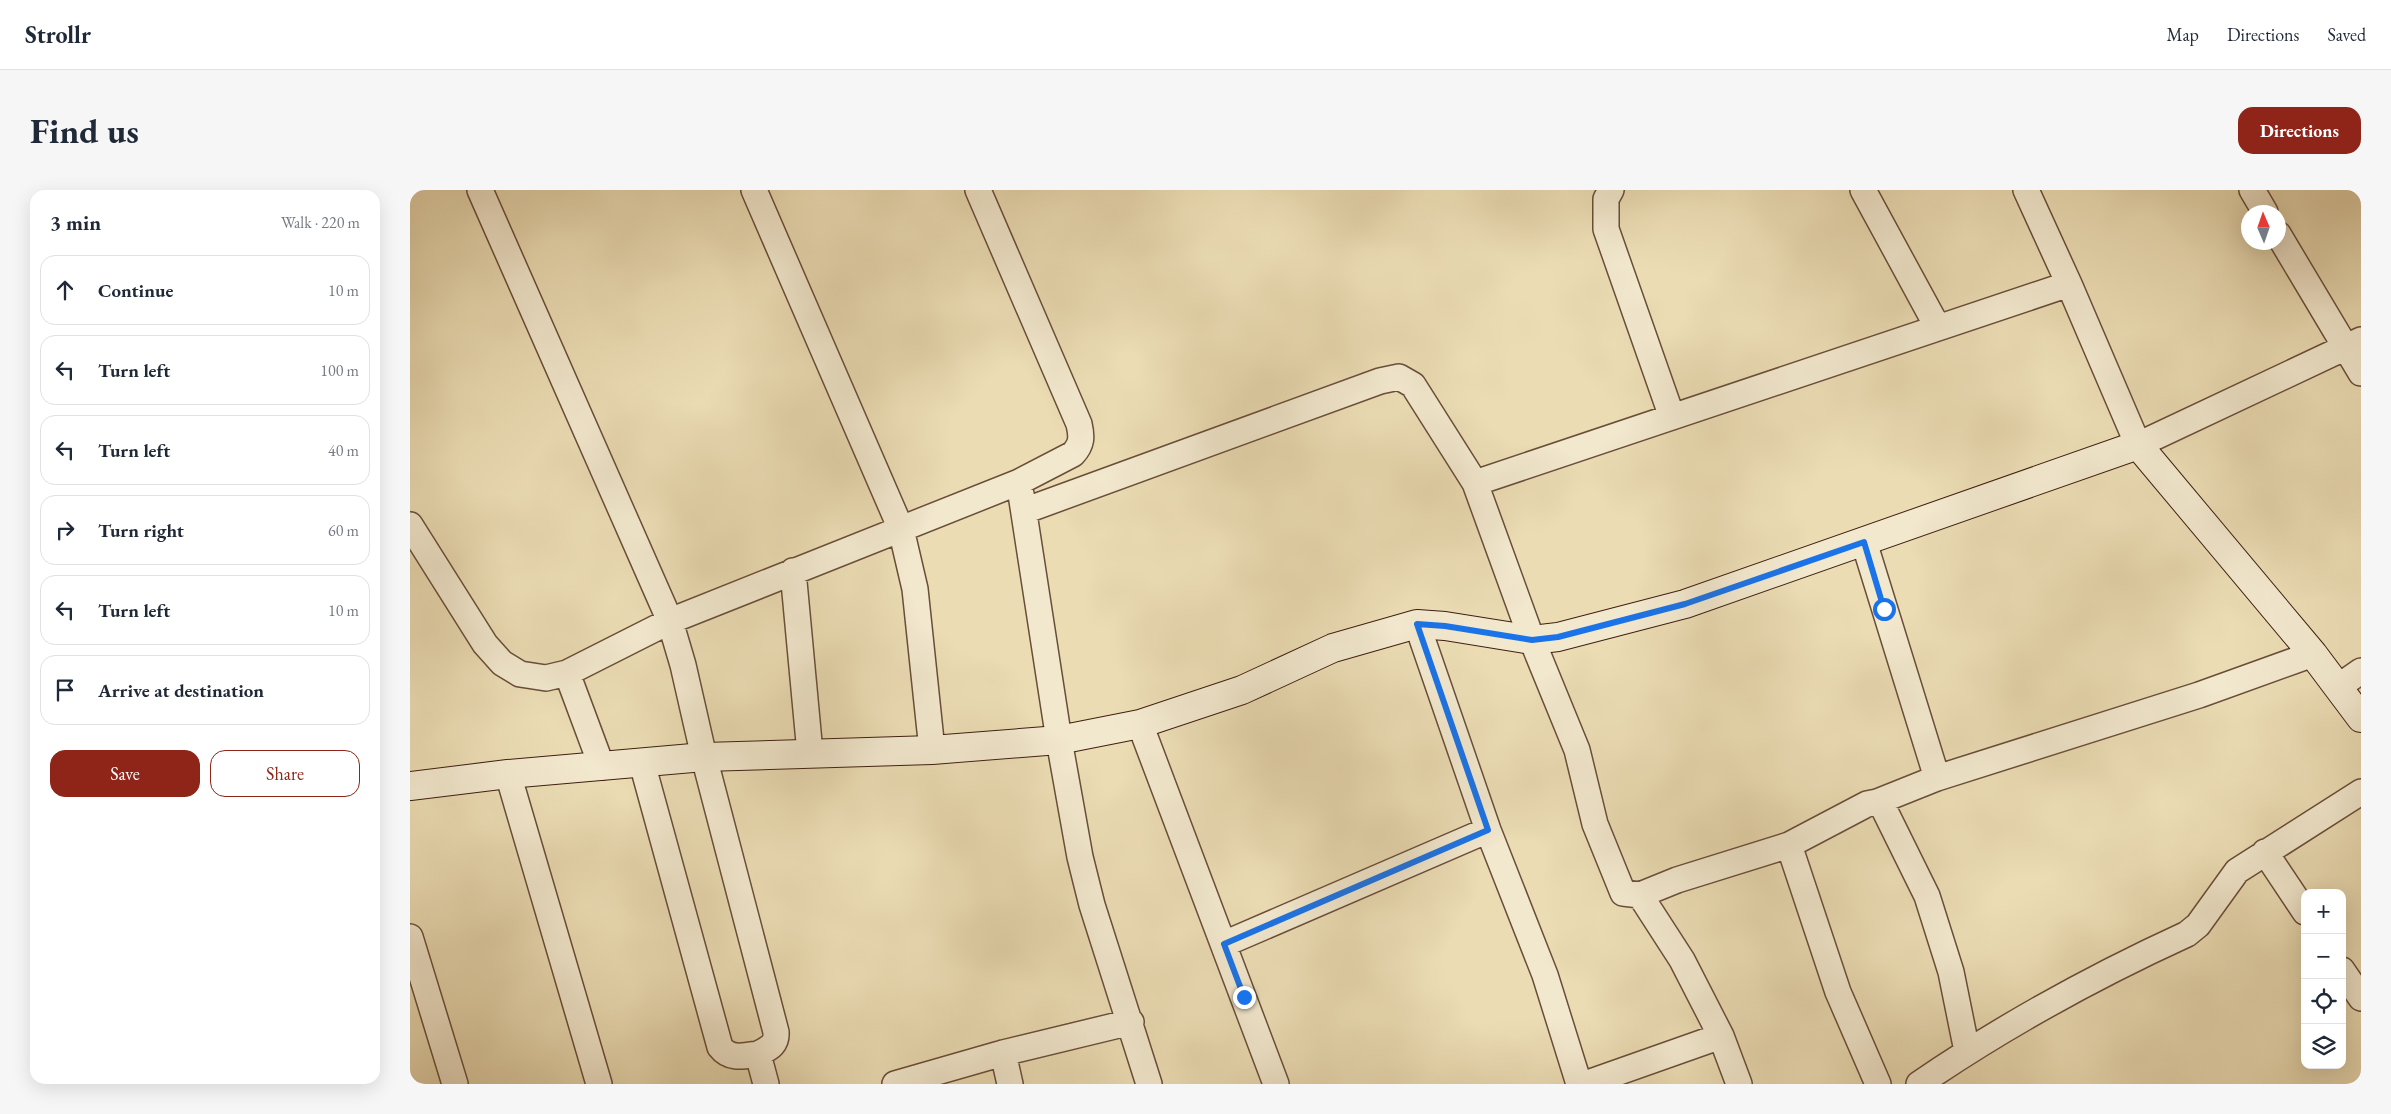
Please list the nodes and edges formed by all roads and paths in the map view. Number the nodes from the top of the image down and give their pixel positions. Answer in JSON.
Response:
{"nodes":[{"id":1,"x":480,"y":190,"type":"edge"},
{"id":2,"x":754,"y":190,"type":"edge"},
{"id":3,"x":978,"y":190,"type":"edge"},
{"id":4,"x":1611,"y":190,"type":"edge"},
{"id":5,"x":1863,"y":190,"type":"edge"},
{"id":6,"x":2026,"y":190,"type":"edge"},
{"id":7,"x":2252,"y":190,"type":"edge"},
{"id":8,"x":2261,"y":205,"type":"edge"},
{"id":9,"x":2286,"y":246,"type":"edge"},
{"id":10,"x":2069,"y":284,"type":"junction"},
{"id":11,"x":1938,"y":328,"type":"junction"},
{"id":12,"x":2353,"y":343,"type":"edge"},
{"id":13,"x":2361,"y":373,"type":"edge"},
{"id":14,"x":1672,"y":417,"type":"junction"},
{"id":15,"x":2138,"y":445,"type":"junction"},
{"id":16,"x":1019,"y":482,"type":"junction"},
{"id":17,"x":1475,"y":483,"type":"junction"},
{"id":18,"x":1024,"y":511,"type":"junction"},
{"id":19,"x":410,"y":525,"type":"edge"},
{"id":20,"x":901,"y":529,"type":"junction"},
{"id":21,"x":1864,"y":542,"type":"junction"},
{"id":22,"x":793,"y":571,"type":"junction"},
{"id":23,"x":670,"y":621,"type":"junction"},
{"id":24,"x":1417,"y":624,"type":"junction"},
{"id":25,"x":1532,"y":640,"type":"junction"},
{"id":26,"x":2314,"y":654,"type":"junction"},
{"id":27,"x":2361,"y":671,"type":"edge"},
{"id":28,"x":567,"y":673,"type":"junction"},
{"id":29,"x":2338,"y":687,"type":"junction"},
{"id":30,"x":2361,"y":718,"type":"edge"},
{"id":31,"x":1140,"y":724,"type":"junction"},
{"id":32,"x":1059,"y":740,"type":"junction"},
{"id":33,"x":932,"y":750,"type":"junction"},
{"id":34,"x":810,"y":753,"type":"junction"},
{"id":35,"x":704,"y":756,"type":"junction"},
{"id":36,"x":642,"y":763,"type":"junction"},
{"id":37,"x":602,"y":767,"type":"junction"},
{"id":38,"x":508,"y":774,"type":"junction"},
{"id":39,"x":1937,"y":778,"type":"junction"},
{"id":40,"x":410,"y":786,"type":"edge"},
{"id":41,"x":2361,"y":792,"type":"edge"},
{"id":42,"x":1877,"y":802,"type":"junction"},
{"id":43,"x":1488,"y":830,"type":"junction"},
{"id":44,"x":1789,"y":845,"type":"junction"},
{"id":45,"x":2266,"y":852,"type":"junction"},
{"id":46,"x":1640,"y":895,"type":"junction"},
{"id":47,"x":2301,"y":906,"type":"edge"},
{"id":48,"x":410,"y":937,"type":"edge"},
{"id":49,"x":1224,"y":944,"type":"junction"},
{"id":50,"x":2346,"y":976,"type":"edge"},
{"id":51,"x":2361,"y":998,"type":"edge"},
{"id":52,"x":1131,"y":1022,"type":"junction"},
{"id":53,"x":1721,"y":1036,"type":"junction"},
{"id":54,"x":1967,"y":1051,"type":"junction"},
{"id":55,"x":1003,"y":1053,"type":"junction"},
{"id":56,"x":758,"y":1054,"type":"junction"},
{"id":57,"x":454,"y":1084,"type":"edge"},
{"id":58,"x":599,"y":1084,"type":"edge"},
{"id":59,"x":766,"y":1084,"type":"edge"},
{"id":60,"x":895,"y":1084,"type":"edge"},
{"id":61,"x":1010,"y":1084,"type":"edge"},
{"id":62,"x":1149,"y":1084,"type":"edge"},
{"id":63,"x":1276,"y":1084,"type":"edge"},
{"id":64,"x":1579,"y":1084,"type":"edge"},
{"id":65,"x":1586,"y":1084,"type":"edge"},
{"id":66,"x":1739,"y":1084,"type":"edge"},
{"id":67,"x":1878,"y":1084,"type":"edge"},
{"id":68,"x":1919,"y":1084,"type":"edge"}],
"edges":[{"from":1,"to":23,"type":"street"},
{"from":2,"to":20,"type":"street"},
{"from":3,"to":16,"type":"street"},
{"from":4,"to":14,"type":"street"},
{"from":5,"to":11,"type":"street"},
{"from":6,"to":10,"type":"street"},
{"from":7,"to":8,"type":"street"},
{"from":9,"to":12,"type":"street"},
{"from":10,"to":11,"type":"street"},
{"from":10,"to":15,"type":"street"},
{"from":11,"to":14,"type":"street"},
{"from":12,"to":13,"type":"street"},
{"from":12,"to":15,"type":"street"},
{"from":14,"to":17,"type":"street"},
{"from":15,"to":21,"type":"street"},
{"from":15,"to":26,"type":"street"},
{"from":16,"to":18,"type":"street"},
{"from":16,"to":20,"type":"street"},
{"from":17,"to":18,"type":"street"},
{"from":17,"to":25,"type":"street"},
{"from":18,"to":32,"type":"street"},
{"from":19,"to":28,"type":"street"},
{"from":20,"to":22,"type":"street"},
{"from":20,"to":33,"type":"street"},
{"from":21,"to":25,"type":"street"},
{"from":21,"to":39,"type":"street"},
{"from":22,"to":23,"type":"street"},
{"from":22,"to":34,"type":"street"},
{"from":23,"to":28,"type":"street"},
{"from":23,"to":35,"type":"street"},
{"from":24,"to":25,"type":"street"},
{"from":24,"to":31,"type":"street"},
{"from":24,"to":43,"type":"street"},
{"from":25,"to":46,"type":"street"},
{"from":26,"to":29,"type":"street"},
{"from":26,"to":39,"type":"street"},
{"from":27,"to":29,"type":"street"},
{"from":28,"to":37,"type":"street"},
{"from":29,"to":30,"type":"street"},
{"from":31,"to":32,"type":"street"},
{"from":31,"to":49,"type":"street"},
{"from":32,"to":33,"type":"street"},
{"from":32,"to":52,"type":"street"},
{"from":33,"to":34,"type":"street"},
{"from":34,"to":35,"type":"street"},
{"from":35,"to":36,"type":"street"},
{"from":35,"to":56,"type":"street"},
{"from":36,"to":37,"type":"street"},
{"from":36,"to":56,"type":"street"},
{"from":37,"to":38,"type":"street"},
{"from":38,"to":40,"type":"street"},
{"from":38,"to":58,"type":"street"},
{"from":39,"to":42,"type":"street"},
{"from":41,"to":45,"type":"street"},
{"from":42,"to":44,"type":"street"},
{"from":42,"to":54,"type":"street"},
{"from":43,"to":49,"type":"street"},
{"from":43,"to":64,"type":"street"},
{"from":44,"to":46,"type":"street"},
{"from":44,"to":67,"type":"street"},
{"from":45,"to":47,"type":"street"},
{"from":45,"to":54,"type":"street"},
{"from":46,"to":53,"type":"street"},
{"from":48,"to":57,"type":"street"},
{"from":49,"to":63,"type":"street"},
{"from":50,"to":51,"type":"street"},
{"from":52,"to":55,"type":"street"},
{"from":52,"to":62,"type":"street"},
{"from":53,"to":65,"type":"street"},
{"from":53,"to":66,"type":"street"},
{"from":54,"to":68,"type":"street"},
{"from":55,"to":60,"type":"street"},
{"from":55,"to":61,"type":"street"},
{"from":56,"to":59,"type":"street"}]}
